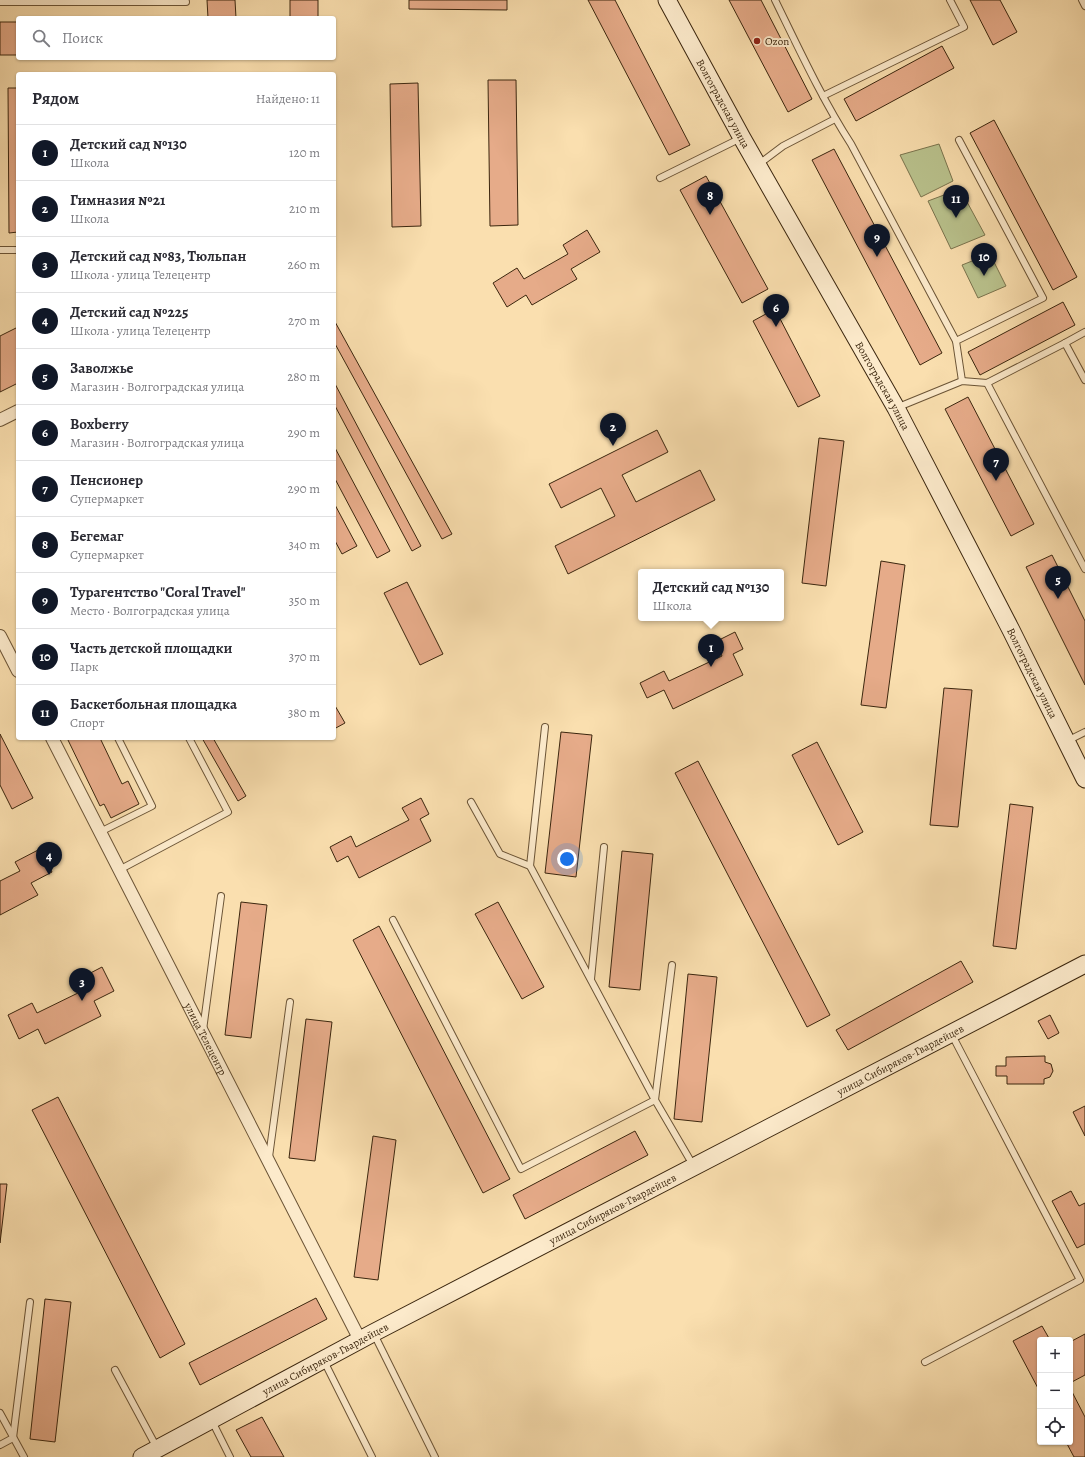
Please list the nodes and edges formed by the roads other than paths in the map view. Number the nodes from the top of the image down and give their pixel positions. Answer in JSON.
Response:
{"nodes":[{"id":1,"x":667,"y":0,"type":"edge"},
{"id":2,"x":775,"y":0,"type":"edge"},
{"id":3,"x":950,"y":0,"type":"edge"},
{"id":4,"x":1082,"y":0,"type":"edge"},
{"id":5,"x":0,"y":2,"type":"edge"},
{"id":6,"x":186,"y":2,"type":"dead end"},
{"id":7,"x":1085,"y":6,"type":"edge"},
{"id":8,"x":823,"y":96,"type":"junction"},
{"id":9,"x":835,"y":119,"type":"junction"},
{"id":10,"x":742,"y":138,"type":"junction"},
{"id":11,"x":959,"y":140,"type":"dead end"},
{"id":12,"x":758,"y":166,"type":"junction"},
{"id":13,"x":660,"y":178,"type":"dead end"},
{"id":14,"x":0,"y":250,"type":"edge"},
{"id":15,"x":16,"y":250,"type":"edge"},
{"id":16,"x":1085,"y":332,"type":"edge"},
{"id":17,"x":956,"y":342,"type":"junction"},
{"id":18,"x":1065,"y":343,"type":"junction"},
{"id":19,"x":1085,"y":380,"type":"edge"},
{"id":20,"x":962,"y":381,"type":"junction"},
{"id":21,"x":987,"y":382,"type":"junction"},
{"id":22,"x":896,"y":408,"type":"junction"},
{"id":23,"x":16,"y":412,"type":"edge"},
{"id":24,"x":0,"y":420,"type":"edge"},
{"id":25,"x":1085,"y":569,"type":"edge"},
{"id":26,"x":0,"y":636,"type":"edge"},
{"id":27,"x":16,"y":667,"type":"edge"},
{"id":28,"x":545,"y":727,"type":"dead end"},
{"id":29,"x":1085,"y":732,"type":"edge"},
{"id":30,"x":53,"y":740,"type":"edge"},
{"id":31,"x":119,"y":740,"type":"edge"},
{"id":32,"x":190,"y":740,"type":"edge"},
{"id":33,"x":1066,"y":742,"type":"junction"},
{"id":34,"x":1085,"y":779,"type":"edge"},
{"id":35,"x":471,"y":802,"type":"dead end"},
{"id":36,"x":100,"y":832,"type":"junction"},
{"id":37,"x":604,"y":847,"type":"dead end"},
{"id":38,"x":530,"y":866,"type":"junction"},
{"id":39,"x":120,"y":870,"type":"junction"},
{"id":40,"x":221,"y":896,"type":"dead end"},
{"id":41,"x":394,"y":920,"type":"dead end"},
{"id":42,"x":1085,"y":964,"type":"edge"},
{"id":43,"x":672,"y":965,"type":"dead end"},
{"id":44,"x":590,"y":980,"type":"junction"},
{"id":45,"x":290,"y":1002,"type":"dead end"},
{"id":46,"x":203,"y":1032,"type":"junction"},
{"id":47,"x":951,"y":1033,"type":"junction"},
{"id":48,"x":655,"y":1100,"type":"junction"},
{"id":49,"x":268,"y":1160,"type":"junction"},
{"id":50,"x":693,"y":1167,"type":"junction"},
{"id":51,"x":30,"y":1302,"type":"dead end"},
{"id":52,"x":367,"y":1336,"type":"junction"},
{"id":53,"x":323,"y":1360,"type":"junction"},
{"id":54,"x":925,"y":1362,"type":"dead end"},
{"id":55,"x":115,"y":1370,"type":"dead end"},
{"id":56,"x":0,"y":1413,"type":"edge"},
{"id":57,"x":212,"y":1420,"type":"junction"},
{"id":58,"x":13,"y":1438,"type":"junction"},
{"id":59,"x":0,"y":1445,"type":"edge"},
{"id":60,"x":149,"y":1454,"type":"edge"},
{"id":61,"x":24,"y":1457,"type":"edge"},
{"id":62,"x":230,"y":1457,"type":"edge"},
{"id":63,"x":372,"y":1457,"type":"edge"},
{"id":64,"x":435,"y":1457,"type":"edge"}],
"edges":[{"from":1,"to":10,"type":"street","name":"Волгоградская улица"},
{"from":2,"to":8,"type":"lane"},
{"from":3,"to":8,"type":"lane"},
{"from":4,"to":7,"type":"lane"},
{"from":5,"to":6,"type":"lane"},
{"from":8,"to":9,"type":"lane"},
{"from":9,"to":12,"type":"lane"},
{"from":9,"to":17,"type":"lane"},
{"from":10,"to":12,"type":"street","name":"Волгоградская улица"},
{"from":10,"to":13,"type":"lane"},
{"from":11,"to":17,"type":"lane"},
{"from":12,"to":22,"type":"street","name":"Волгоградская улица"},
{"from":14,"to":15,"type":"lane"},
{"from":16,"to":18,"type":"lane"},
{"from":17,"to":20,"type":"lane"},
{"from":18,"to":19,"type":"lane"},
{"from":18,"to":21,"type":"lane"},
{"from":20,"to":21,"type":"lane"},
{"from":20,"to":22,"type":"lane"},
{"from":21,"to":25,"type":"lane"},
{"from":22,"to":33,"type":"street","name":"Волгоградская улица"},
{"from":23,"to":24,"type":"street"},
{"from":26,"to":27,"type":"street"},
{"from":28,"to":38,"type":"lane"},
{"from":29,"to":33,"type":"lane"},
{"from":30,"to":36,"type":"street","name":"улица Телецентр"},
{"from":31,"to":36,"type":"lane"},
{"from":32,"to":39,"type":"lane"},
{"from":33,"to":34,"type":"street","name":"Волгоградская улица"},
{"from":35,"to":38,"type":"lane"},
{"from":36,"to":39,"type":"street","name":"улица Телецентр"},
{"from":37,"to":44,"type":"lane"},
{"from":38,"to":44,"type":"lane"},
{"from":39,"to":46,"type":"street","name":"улица Телецентр"},
{"from":40,"to":46,"type":"lane"},
{"from":41,"to":48,"type":"lane"},
{"from":42,"to":47,"type":"street","name":"улица Сибиряков-Гвардейцев"},
{"from":43,"to":48,"type":"lane"},
{"from":44,"to":48,"type":"lane"},
{"from":45,"to":49,"type":"lane"},
{"from":46,"to":49,"type":"street","name":"улица Телецентр"},
{"from":47,"to":50,"type":"street","name":"улица Сибиряков-Гвардейцев"},
{"from":47,"to":54,"type":"lane"},
{"from":48,"to":50,"type":"lane"},
{"from":49,"to":52,"type":"street","name":"улица Телецентр"},
{"from":50,"to":52,"type":"street","name":"улица Сибиряков-Гвардейцев"},
{"from":51,"to":58,"type":"lane"},
{"from":52,"to":53,"type":"street","name":"улица Сибиряков-Гвардейцев"},
{"from":52,"to":64,"type":"lane"},
{"from":53,"to":57,"type":"street","name":"улица Сибиряков-Гвардейцев"},
{"from":53,"to":63,"type":"lane"},
{"from":55,"to":60,"type":"lane"},
{"from":56,"to":58,"type":"lane"},
{"from":57,"to":60,"type":"street","name":"улица Сибиряков-Гвардейцев"},
{"from":57,"to":62,"type":"lane"},
{"from":58,"to":59,"type":"lane"},
{"from":58,"to":61,"type":"lane"}]}
